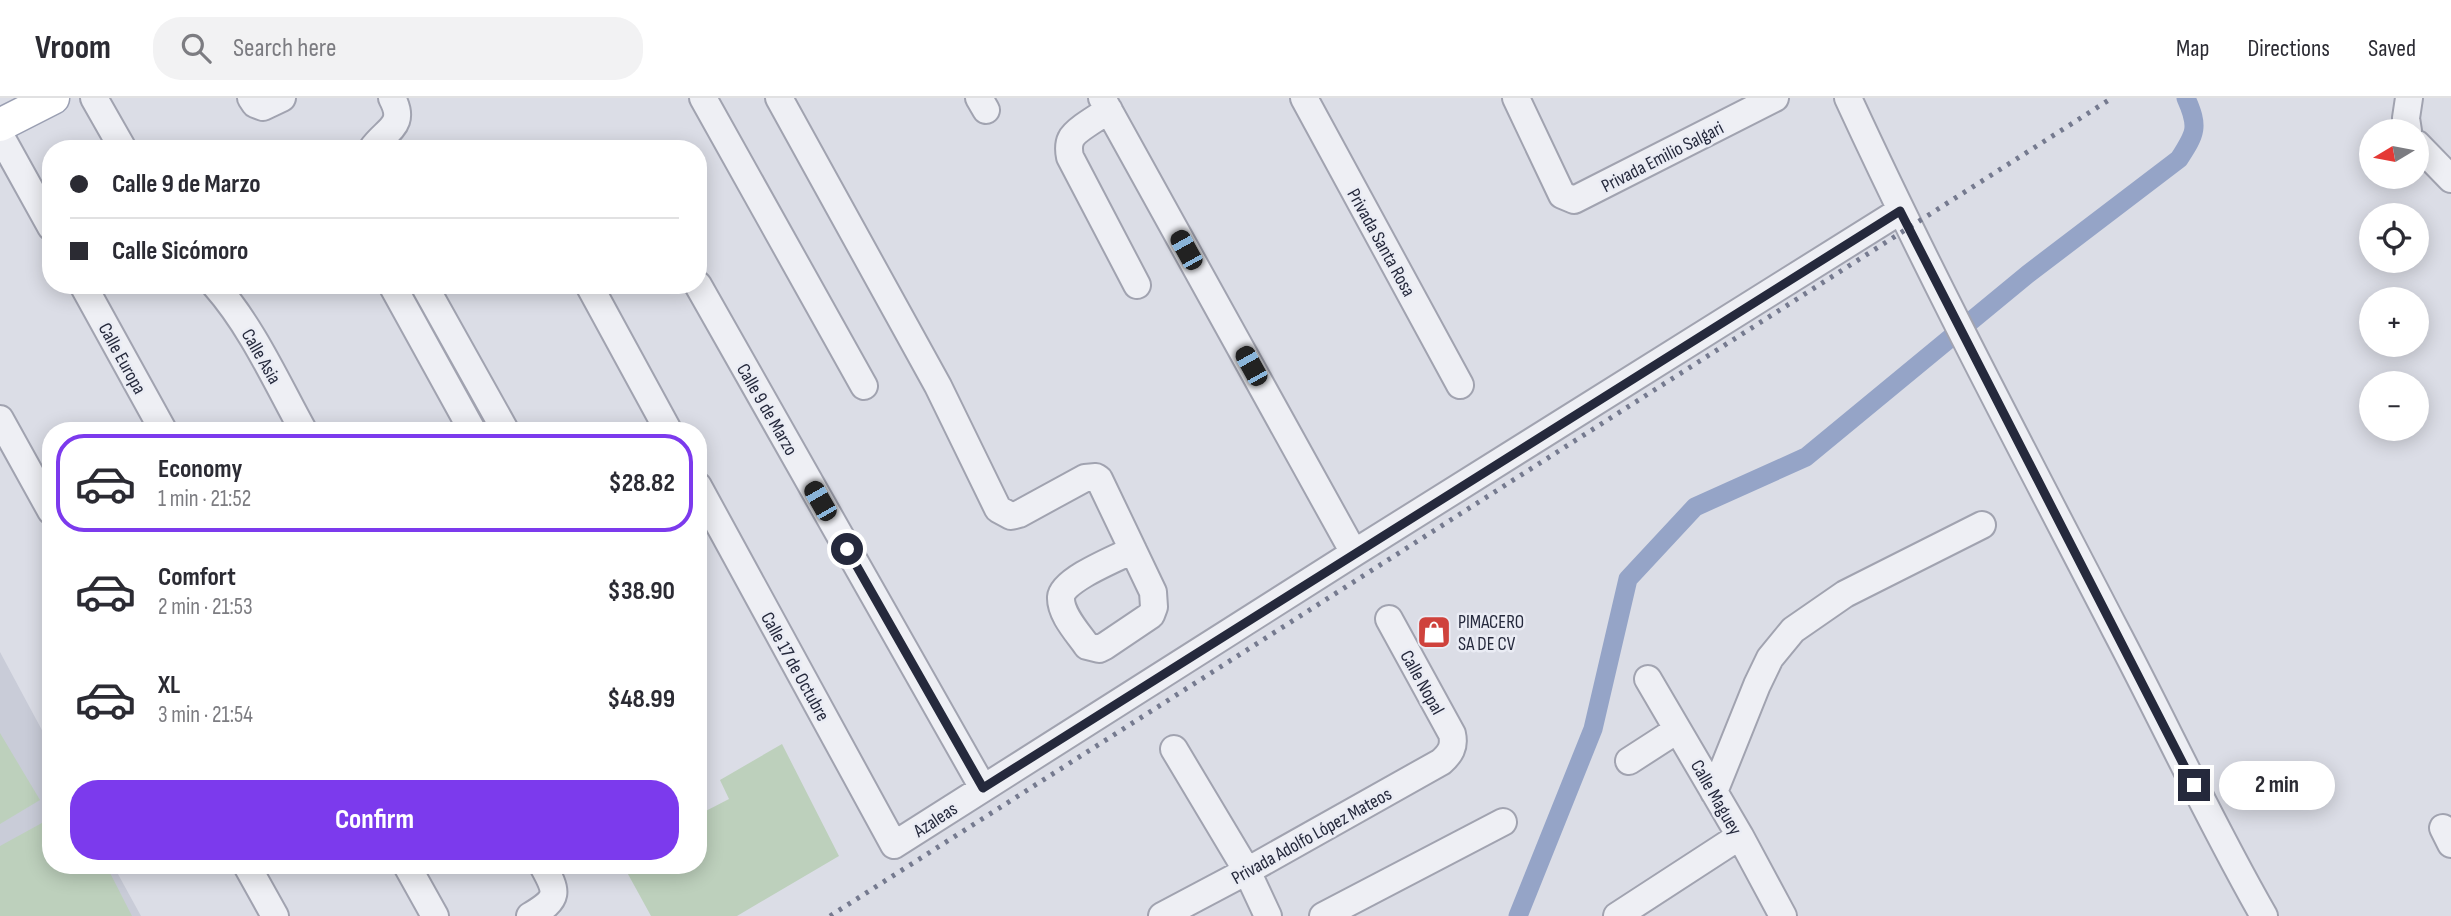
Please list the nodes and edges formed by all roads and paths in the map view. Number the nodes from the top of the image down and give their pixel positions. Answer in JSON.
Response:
{"nodes":[{"id":1,"x":53,"y":98,"type":"edge"},
{"id":2,"x":94,"y":98,"type":"edge"},
{"id":3,"x":251,"y":98,"type":"edge"},
{"id":4,"x":282,"y":98,"type":"edge"},
{"id":5,"x":391,"y":98,"type":"edge"},
{"id":6,"x":406,"y":98,"type":"edge"},
{"id":7,"x":703,"y":98,"type":"edge"},
{"id":8,"x":779,"y":98,"type":"edge"},
{"id":9,"x":1304,"y":98,"type":"edge"},
{"id":10,"x":1516,"y":98,"type":"edge"},
{"id":11,"x":1775,"y":98,"type":"edge"},
{"id":12,"x":1848,"y":98,"type":"edge"},
{"id":13,"x":2409,"y":98,"type":"edge"},
{"id":14,"x":1105,"y":104,"type":"edge"},
{"id":15,"x":2406,"y":119,"type":"edge"},
{"id":16,"x":0,"y":125,"type":"edge"},
{"id":17,"x":0,"y":135,"type":"edge"},
{"id":18,"x":117,"y":140,"type":"edge"},
{"id":19,"x":380,"y":140,"type":"edge"},
{"id":20,"x":400,"y":140,"type":"edge"},
{"id":21,"x":2429,"y":156,"type":"edge"},
{"id":22,"x":2451,"y":179,"type":"edge"},
{"id":23,"x":42,"y":211,"type":"edge"},
{"id":24,"x":1900,"y":211,"type":"junction"},
{"id":25,"x":1136,"y":285,"type":"dead end"},
{"id":26,"x":88,"y":294,"type":"edge"},
{"id":27,"x":223,"y":294,"type":"edge"},
{"id":28,"x":398,"y":294,"type":"edge"},
{"id":29,"x":429,"y":294,"type":"edge"},
{"id":30,"x":594,"y":294,"type":"edge"},
{"id":31,"x":703,"y":294,"type":"edge"},
{"id":32,"x":1460,"y":385,"type":"dead end"},
{"id":33,"x":864,"y":386,"type":"dead end"},
{"id":34,"x":0,"y":419,"type":"edge"},
{"id":35,"x":159,"y":422,"type":"edge"},
{"id":36,"x":299,"y":422,"type":"edge"},
{"id":37,"x":468,"y":422,"type":"edge"},
{"id":38,"x":501,"y":422,"type":"edge"},
{"id":39,"x":664,"y":422,"type":"edge"},
{"id":40,"x":42,"y":495,"type":"edge"},
{"id":41,"x":707,"y":502,"type":"edge"},
{"id":42,"x":1982,"y":525,"type":"dead end"},
{"id":43,"x":1133,"y":550,"type":"dead end"},
{"id":44,"x":1354,"y":553,"type":"junction"},
{"id":45,"x":1389,"y":619,"type":"dead end"},
{"id":46,"x":1648,"y":679,"type":"dead end"},
{"id":47,"x":1677,"y":730,"type":"junction"},
{"id":48,"x":1453,"y":747,"type":"joint"},
{"id":49,"x":1174,"y":749,"type":"dead end"},
{"id":50,"x":1629,"y":761,"type":"dead end"},
{"id":51,"x":983,"y":788,"type":"junction"},
{"id":52,"x":1714,"y":792,"type":"junction"},
{"id":53,"x":1503,"y":822,"type":"dead end"},
{"id":54,"x":1740,"y":836,"type":"junction"},
{"id":55,"x":894,"y":845,"type":"joint"},
{"id":56,"x":1247,"y":871,"type":"junction"},
{"id":57,"x":252,"y":874,"type":"edge"},
{"id":58,"x":412,"y":874,"type":"edge"},
{"id":59,"x":547,"y":874,"type":"edge"},
{"id":60,"x":539,"y":911,"type":"edge"},
{"id":61,"x":275,"y":916,"type":"edge"},
{"id":62,"x":435,"y":916,"type":"edge"},
{"id":63,"x":1162,"y":916,"type":"edge"},
{"id":64,"x":1268,"y":916,"type":"edge"},
{"id":65,"x":1323,"y":916,"type":"edge"},
{"id":66,"x":1617,"y":916,"type":"edge"},
{"id":67,"x":1783,"y":916,"type":"edge"},
{"id":68,"x":2264,"y":916,"type":"edge"}],
"edges":[{"from":1,"to":16,"type":"main road"},
{"from":2,"to":18,"type":"street"},
{"from":3,"to":4,"type":"street"},
{"from":5,"to":19,"type":"street"},
{"from":6,"to":20,"type":"street"},
{"from":7,"to":33,"type":"street"},
{"from":8,"to":43,"type":"street"},
{"from":9,"to":32,"type":"street","name":"Privada Santa Rosa"},
{"from":10,"to":11,"type":"street","name":"Privada Emilio Salgari"},
{"from":12,"to":24,"type":"street"},
{"from":13,"to":15,"type":"street"},
{"from":14,"to":25,"type":"street"},
{"from":14,"to":44,"type":"street"},
{"from":17,"to":23,"type":"street"},
{"from":21,"to":22,"type":"street"},
{"from":24,"to":44,"type":"street","name":"Azaleas"},
{"from":24,"to":68,"type":"street"},
{"from":26,"to":35,"type":"street","name":"Calle Europa"},
{"from":27,"to":36,"type":"street","name":"Calle Asia"},
{"from":28,"to":37,"type":"street"},
{"from":29,"to":38,"type":"street"},
{"from":30,"to":39,"type":"street"},
{"from":31,"to":51,"type":"street","name":"Calle 9 de Marzo"},
{"from":34,"to":40,"type":"street"},
{"from":41,"to":55,"type":"street","name":"Calle 17 de Octubre"},
{"from":42,"to":52,"type":"street"},
{"from":44,"to":51,"type":"street","name":"Azaleas"},
{"from":45,"to":48,"type":"street","name":"Calle Nopal"},
{"from":46,"to":47,"type":"street","name":"Calle Maguey"},
{"from":47,"to":50,"type":"street"},
{"from":47,"to":52,"type":"street","name":"Calle Maguey"},
{"from":48,"to":56,"type":"street","name":"Privada Adolfo López Mateos"},
{"from":49,"to":56,"type":"street"},
{"from":51,"to":55,"type":"street","name":"Azaleas"},
{"from":52,"to":54,"type":"street","name":"Calle Maguey"},
{"from":53,"to":65,"type":"street"},
{"from":54,"to":66,"type":"street"},
{"from":54,"to":67,"type":"street","name":"Calle Maguey"},
{"from":56,"to":63,"type":"street","name":"Privada Adolfo López Mateos"},
{"from":56,"to":64,"type":"street"},
{"from":57,"to":61,"type":"street"},
{"from":58,"to":62,"type":"street"},
{"from":59,"to":60,"type":"street"}]}
